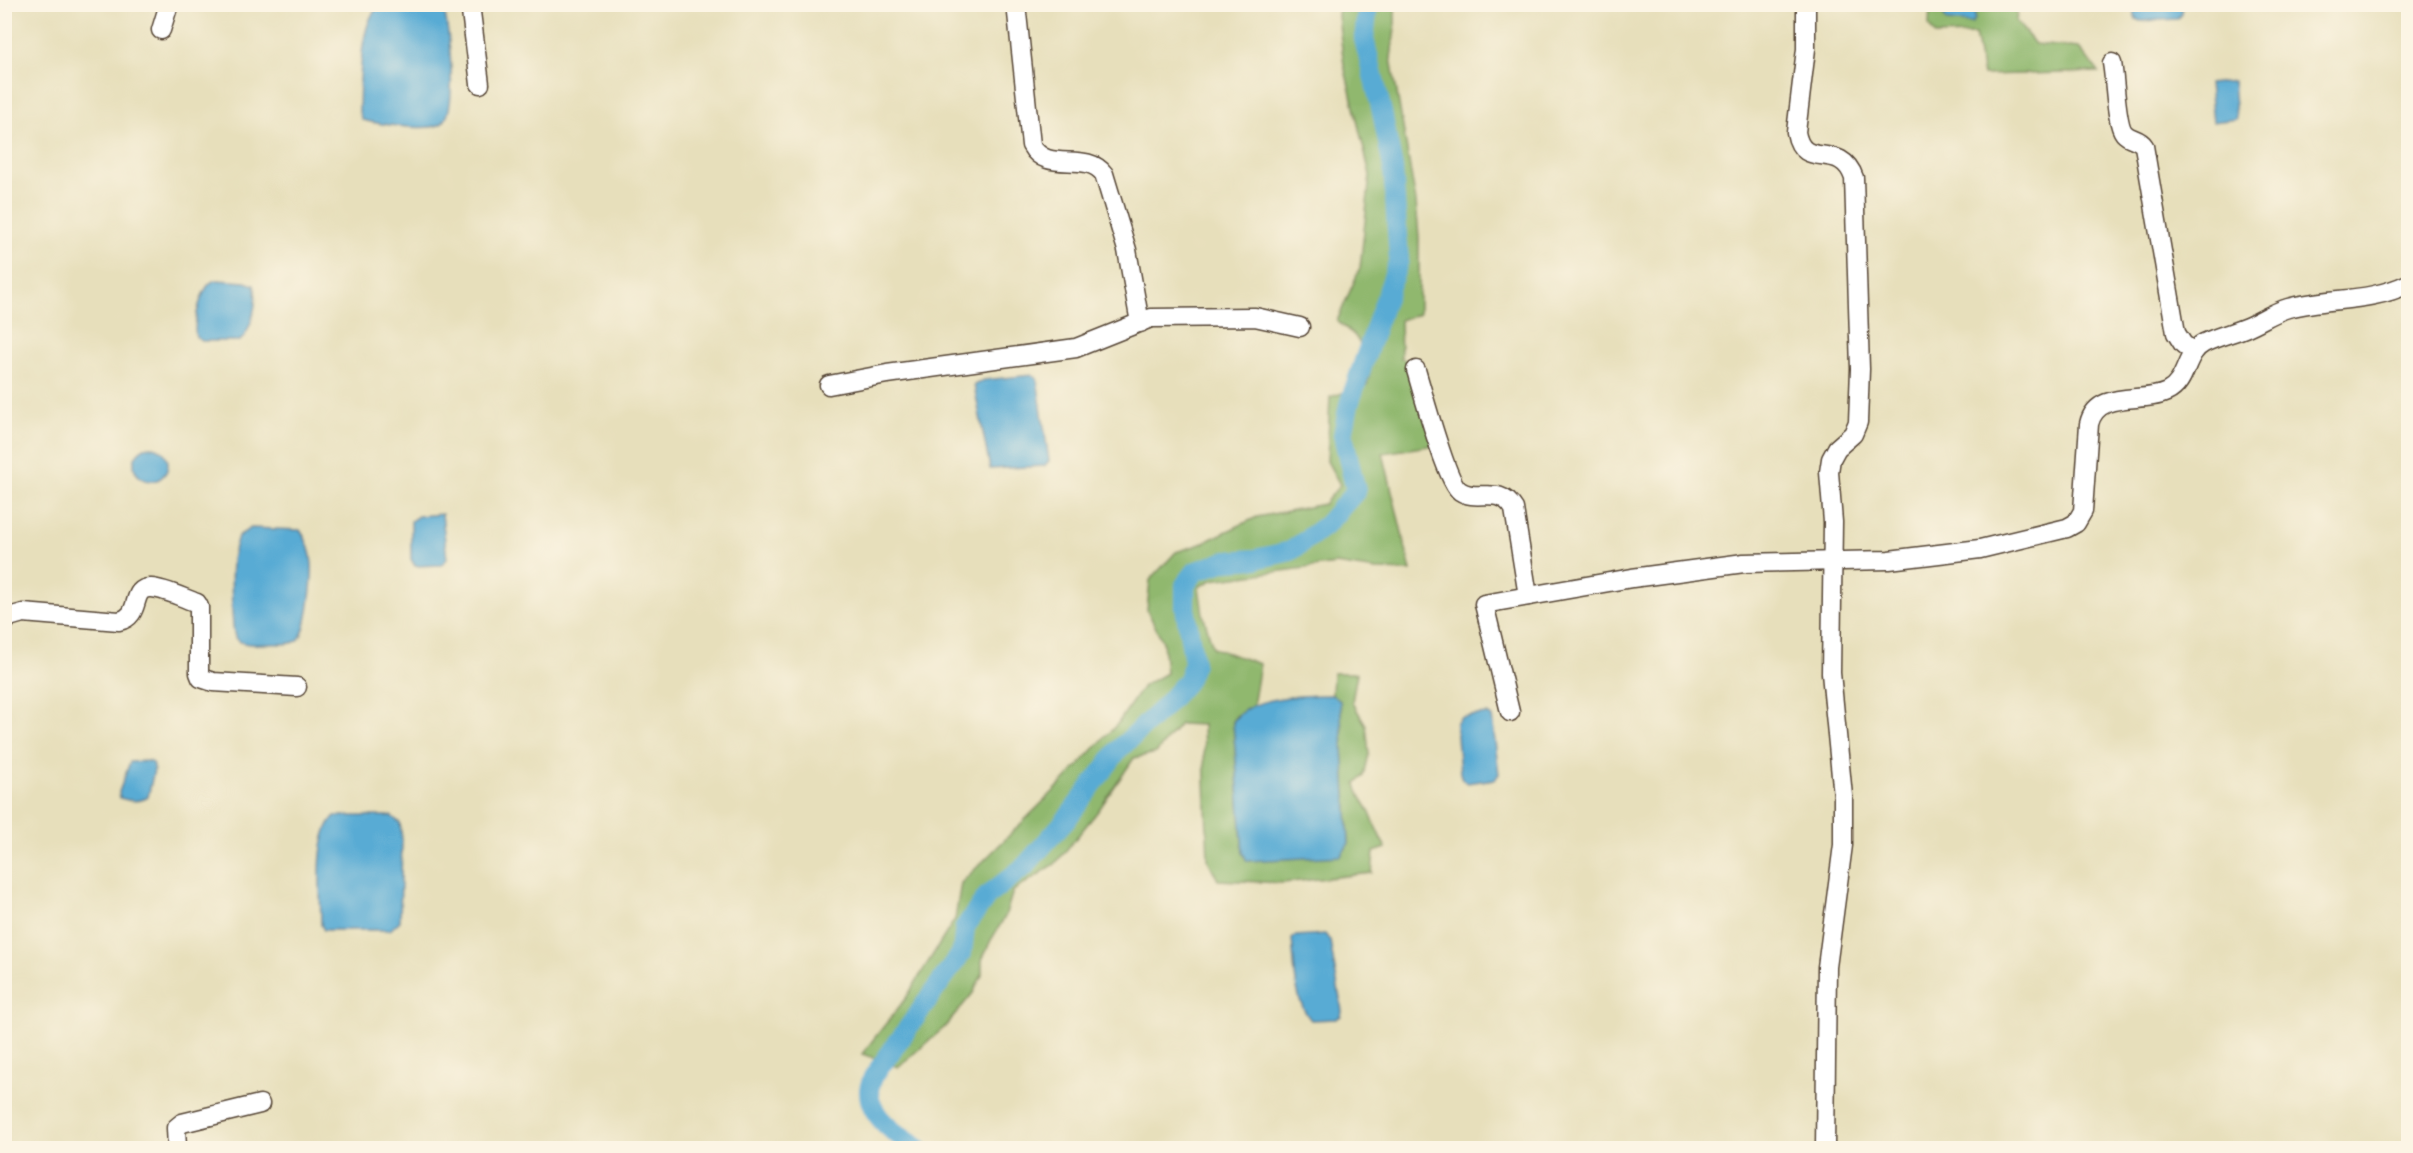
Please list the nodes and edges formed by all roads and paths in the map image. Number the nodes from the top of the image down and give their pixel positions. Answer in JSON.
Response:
{"nodes":[{"id":1,"x":169,"y":4,"type":"edge"},
{"id":2,"x":470,"y":4,"type":"edge"},
{"id":3,"x":1016,"y":4,"type":"edge"},
{"id":4,"x":1806,"y":4,"type":"edge"},
{"id":5,"x":161,"y":30,"type":"dead end"},
{"id":6,"x":2112,"y":63,"type":"dead end"},
{"id":7,"x":480,"y":84,"type":"dead end"},
{"id":8,"x":2409,"y":284,"type":"edge"},
{"id":9,"x":1140,"y":323,"type":"junction"},
{"id":10,"x":1300,"y":327,"type":"dead end"},
{"id":11,"x":2193,"y":352,"type":"junction"},
{"id":12,"x":1416,"y":370,"type":"dead end"},
{"id":13,"x":829,"y":385,"type":"dead end"},
{"id":14,"x":1833,"y":560,"type":"junction"},
{"id":15,"x":1528,"y":596,"type":"junction"},
{"id":16,"x":4,"y":623,"type":"edge"},
{"id":17,"x":297,"y":687,"type":"dead end"},
{"id":18,"x":1510,"y":712,"type":"dead end"},
{"id":19,"x":260,"y":1104,"type":"dead end"},
{"id":20,"x":177,"y":1149,"type":"edge"},
{"id":21,"x":1825,"y":1149,"type":"edge"}],
"edges":[{"from":1,"to":5,"type":"street"},
{"from":2,"to":7,"type":"street"},
{"from":3,"to":9,"type":"street"},
{"from":4,"to":14,"type":"street"},
{"from":6,"to":11,"type":"street"},
{"from":8,"to":11,"type":"street"},
{"from":9,"to":10,"type":"street"},
{"from":9,"to":13,"type":"street"},
{"from":11,"to":14,"type":"street"},
{"from":12,"to":15,"type":"street"},
{"from":14,"to":15,"type":"street"},
{"from":14,"to":21,"type":"street"},
{"from":15,"to":18,"type":"street"},
{"from":16,"to":17,"type":"street"},
{"from":19,"to":20,"type":"street"}]}
